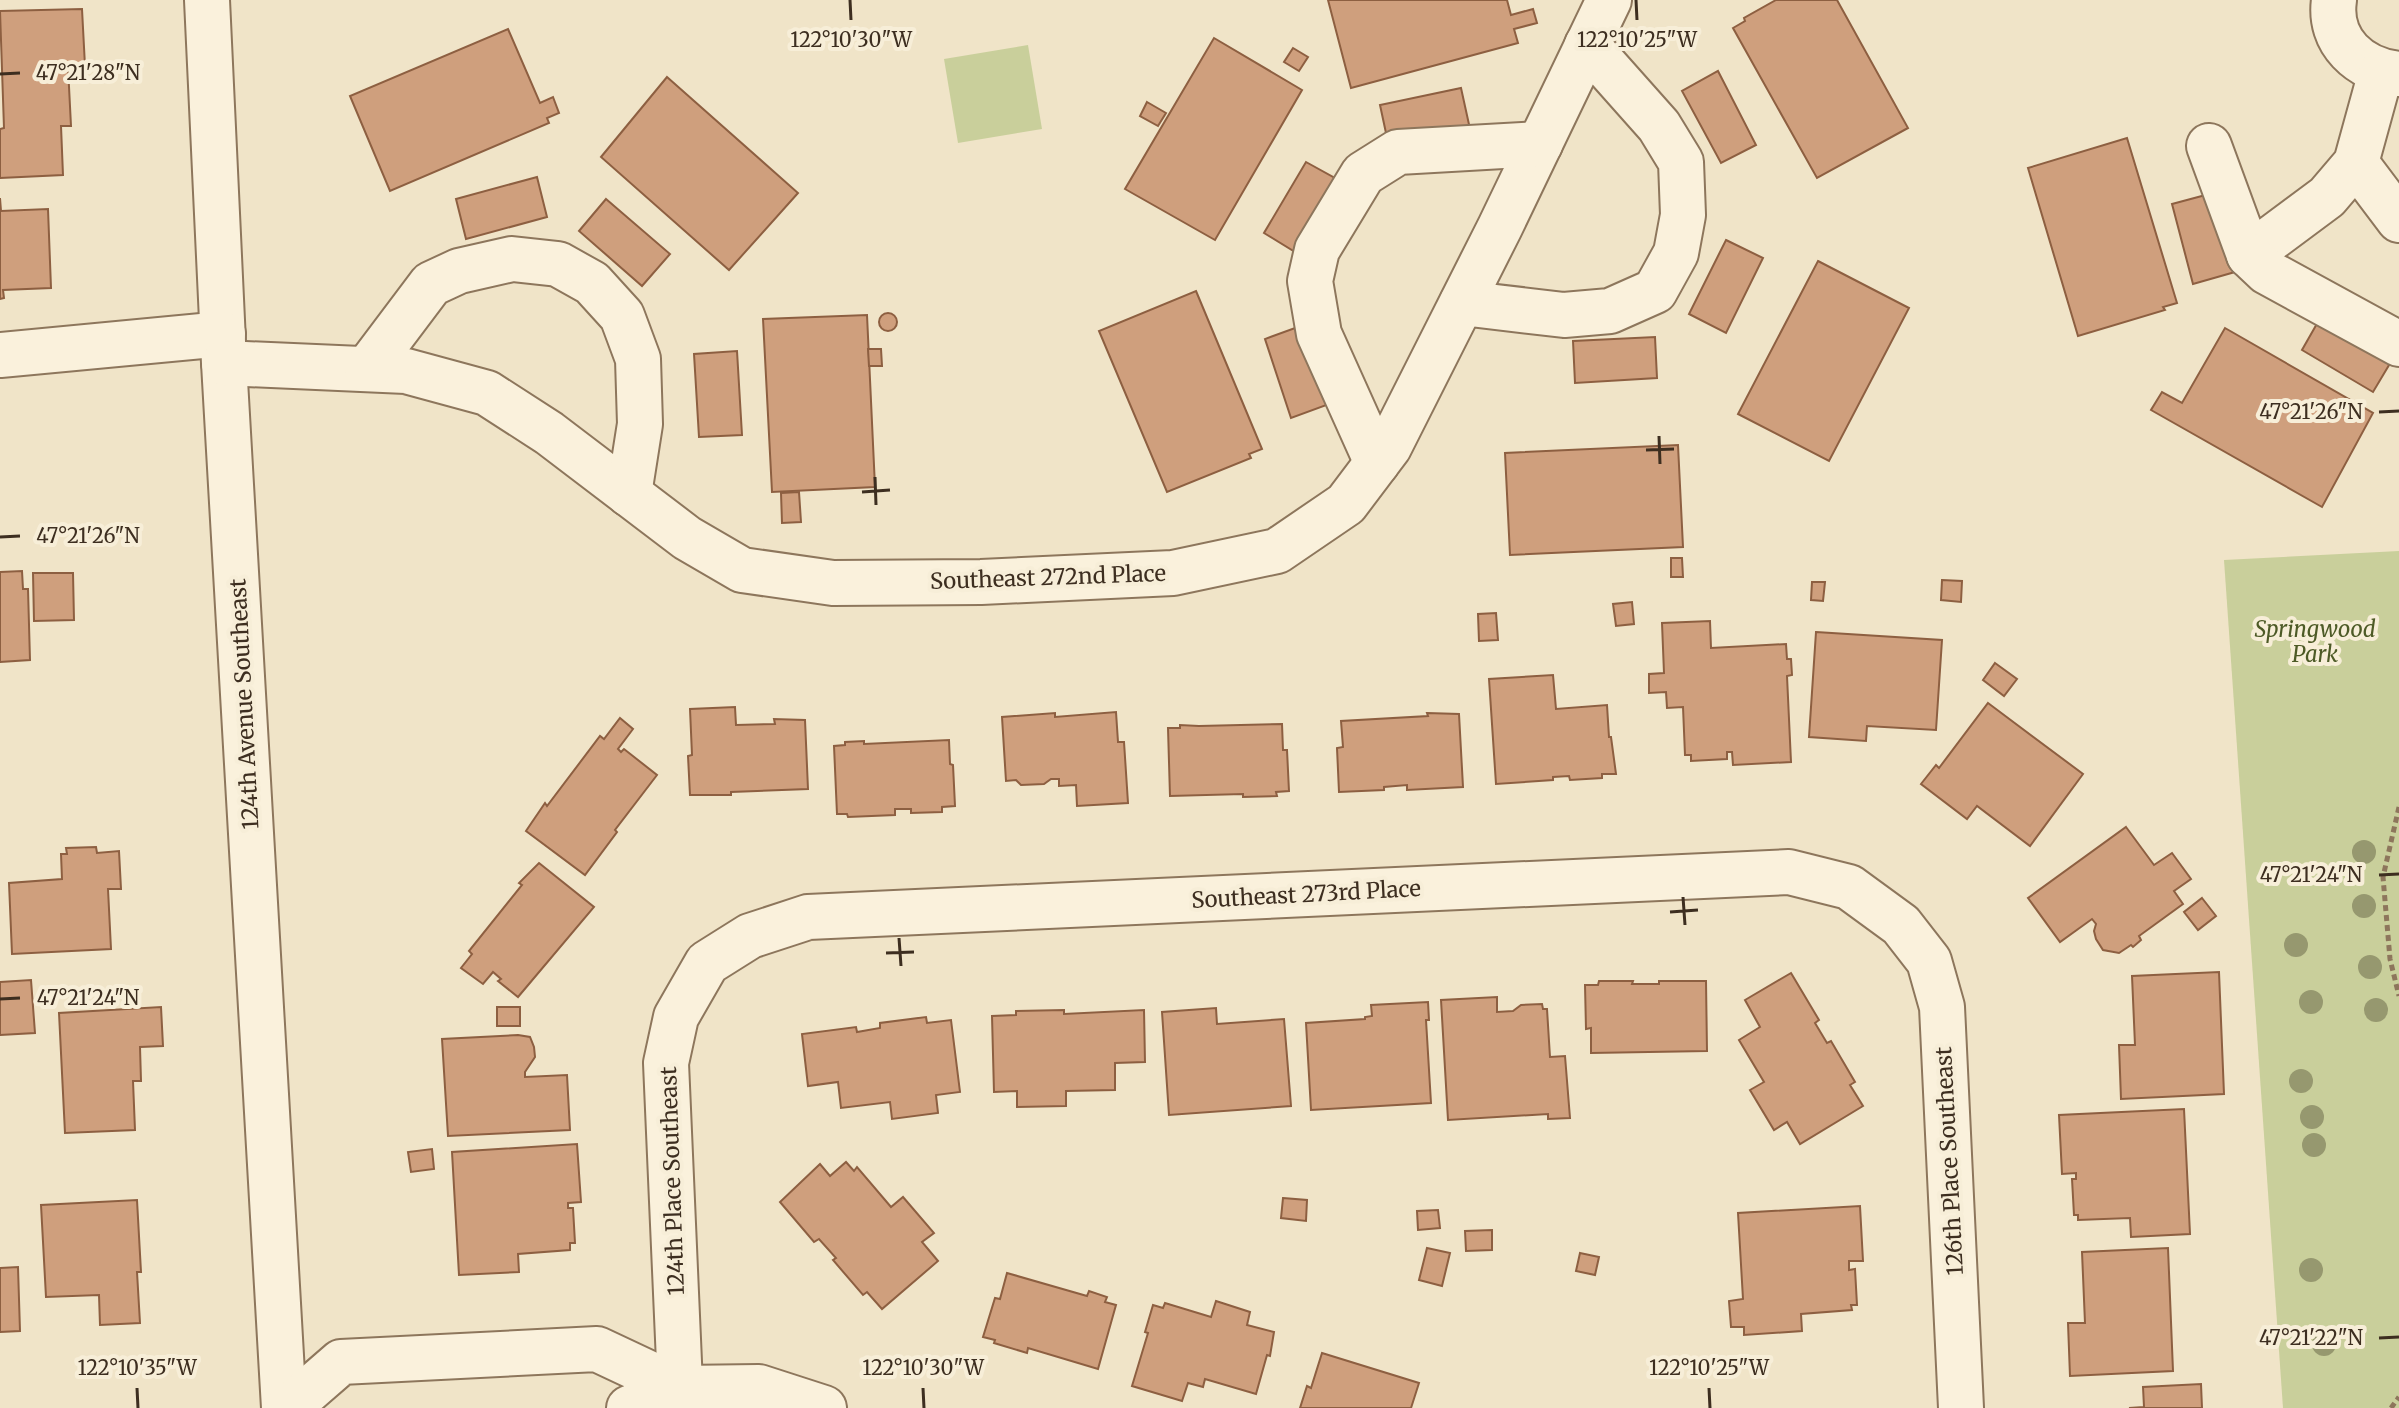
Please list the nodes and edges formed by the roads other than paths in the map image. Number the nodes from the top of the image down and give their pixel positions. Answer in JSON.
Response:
{"nodes":[{"id":1,"x":207,"y":0,"type":"edge"},
{"id":2,"x":1609,"y":0,"type":"edge"},
{"id":3,"x":2334,"y":0,"type":"edge"},
{"id":4,"x":1587,"y":45,"type":"junction"},
{"id":5,"x":2390,"y":73,"type":"edge"},
{"id":6,"x":1540,"y":144,"type":"junction"},
{"id":7,"x":2209,"y":146,"type":"dead end"},
{"id":8,"x":2356,"y":163,"type":"junction"},
{"id":9,"x":2399,"y":220,"type":"edge"},
{"id":10,"x":2249,"y":255,"type":"junction"},
{"id":11,"x":1462,"y":303,"type":"junction"},
{"id":12,"x":2399,"y":344,"type":"edge"},
{"id":13,"x":224,"y":348,"type":"junction"},
{"id":14,"x":0,"y":355,"type":"edge"},
{"id":15,"x":367,"y":369,"type":"junction"},
{"id":16,"x":1377,"y":463,"type":"junction"},
{"id":17,"x":629,"y":494,"type":"junction"},
{"id":18,"x":1901,"y":925,"type":"joint"},
{"id":19,"x":707,"y":963,"type":"joint"},
{"id":20,"x":681,"y":1398,"type":"edge"},
{"id":21,"x":286,"y":1408,"type":"edge"},
{"id":22,"x":629,"y":1408,"type":"edge"},
{"id":23,"x":824,"y":1408,"type":"edge"},
{"id":24,"x":1961,"y":1408,"type":"edge"}],
"edges":[{"from":1,"to":13,"type":"street","name":"124th Avenue Southeast"},
{"from":2,"to":4,"type":"street","name":"Southeast 272nd Place"},
{"from":3,"to":5,"type":"street"},
{"from":4,"to":6,"type":"street","name":"Southeast 272nd Place"},
{"from":4,"to":11,"type":"street"},
{"from":5,"to":8,"type":"street"},
{"from":6,"to":11,"type":"street","name":"Southeast 272nd Place"},
{"from":6,"to":16,"type":"street"},
{"from":7,"to":10,"type":"street"},
{"from":8,"to":9,"type":"street"},
{"from":8,"to":10,"type":"street"},
{"from":10,"to":12,"type":"street"},
{"from":11,"to":16,"type":"street","name":"Southeast 272nd Place"},
{"from":13,"to":14,"type":"street","name":"Southeast 272nd Place"},
{"from":13,"to":15,"type":"street","name":"Southeast 272nd Place"},
{"from":13,"to":21,"type":"street","name":"124th Avenue Southeast"},
{"from":15,"to":17,"type":"street","name":"Southeast 272nd Place"},
{"from":15,"to":17,"type":"street"},
{"from":16,"to":17,"type":"street","name":"Southeast 272nd Place"},
{"from":18,"to":19,"type":"street","name":"Southeast 273rd Place"},
{"from":18,"to":24,"type":"street","name":"126th Place Southeast"},
{"from":19,"to":20,"type":"street","name":"124th Place Southeast"},
{"from":20,"to":21,"type":"street"},
{"from":20,"to":22,"type":"street"},
{"from":20,"to":23,"type":"street"}]}
